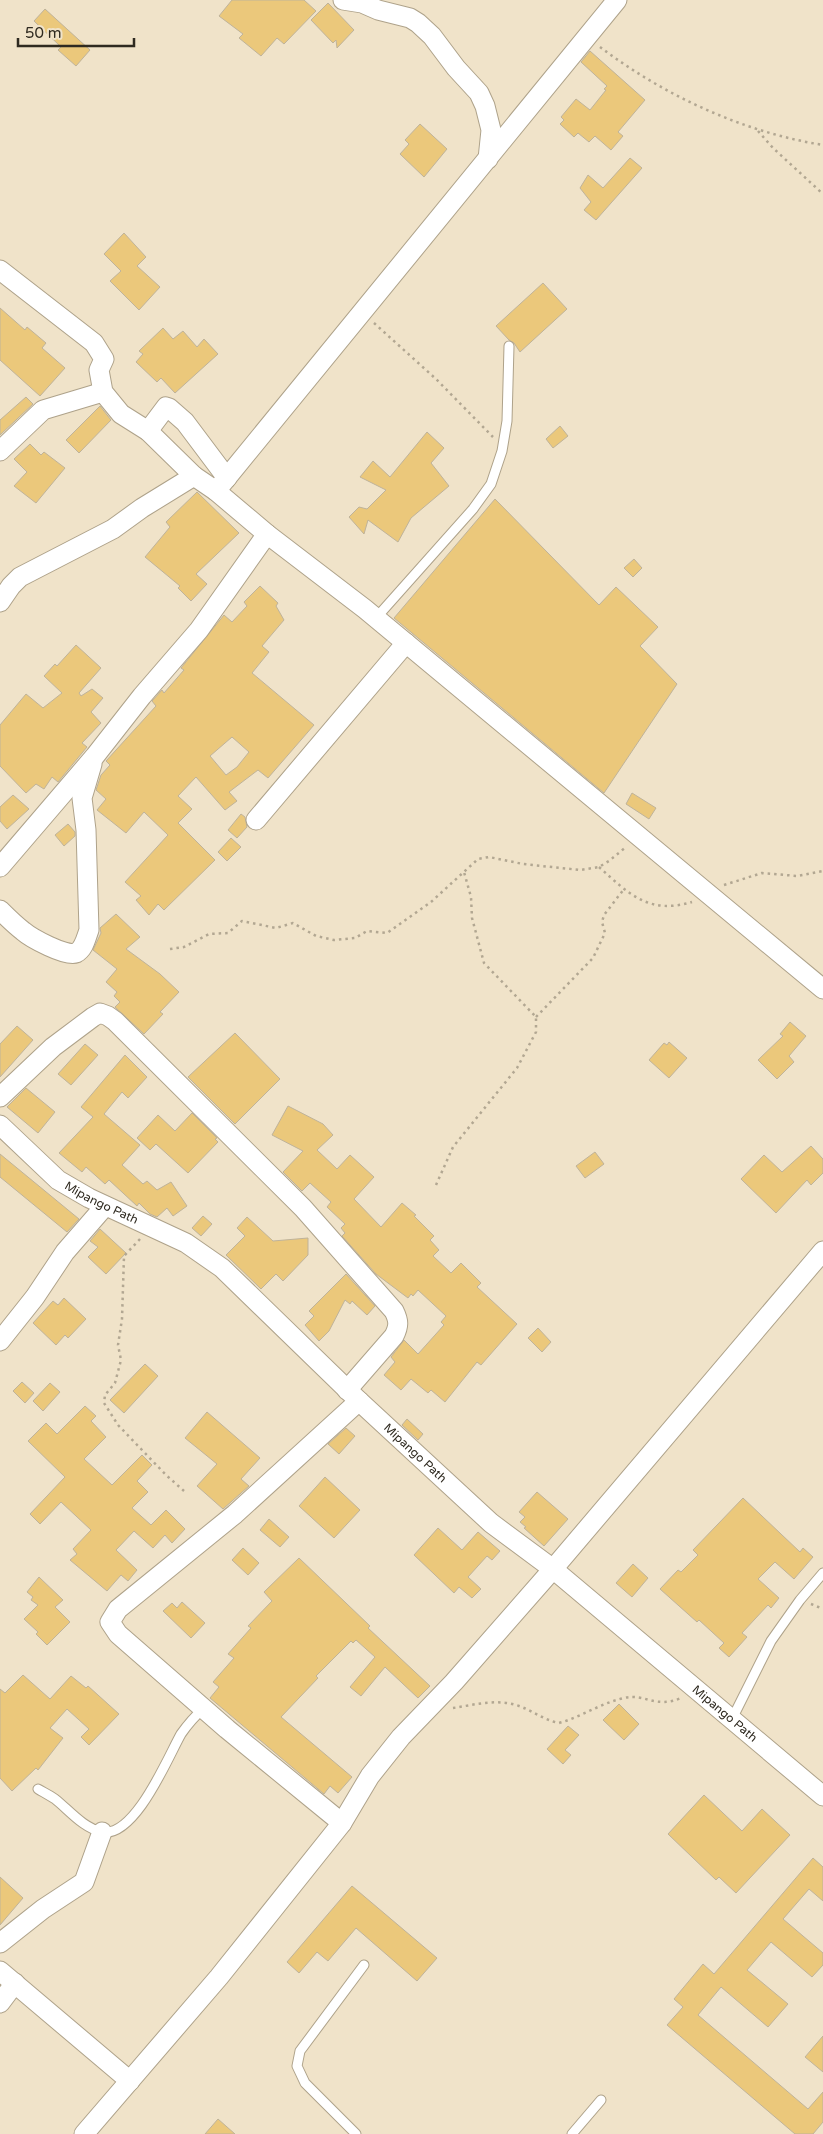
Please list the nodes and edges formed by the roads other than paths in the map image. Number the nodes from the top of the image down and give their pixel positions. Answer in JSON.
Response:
{"nodes":[{"id":1,"x":343,"y":0,"type":"edge"},
{"id":2,"x":617,"y":0,"type":"edge"},
{"id":3,"x":488,"y":159,"type":"junction"},
{"id":4,"x":0,"y":270,"type":"edge"},
{"id":5,"x":509,"y":346,"type":"dead end"},
{"id":6,"x":103,"y":392,"type":"junction"},
{"id":7,"x":148,"y":431,"type":"junction"},
{"id":8,"x":0,"y":450,"type":"edge"},
{"id":9,"x":194,"y":476,"type":"junction"},
{"id":10,"x":221,"y":484,"type":"junction"},
{"id":11,"x":267,"y":534,"type":"junction"},
{"id":12,"x":0,"y":602,"type":"edge"},
{"id":13,"x":376,"y":618,"type":"junction"},
{"id":14,"x":406,"y":643,"type":"junction"},
{"id":15,"x":95,"y":756,"type":"junction"},
{"id":16,"x":256,"y":820,"type":"dead end"},
{"id":17,"x":0,"y":867,"type":"edge"},
{"id":18,"x":0,"y":910,"type":"edge"},
{"id":19,"x":823,"y":989,"type":"edge"},
{"id":20,"x":0,"y":1097,"type":"edge"},
{"id":21,"x":0,"y":1125,"type":"edge"},
{"id":22,"x":105,"y":1206,"type":"junction"},
{"id":23,"x":823,"y":1251,"type":"edge"},
{"id":24,"x":0,"y":1341,"type":"edge"},
{"id":25,"x":353,"y":1396,"type":"junction"},
{"id":26,"x":554,"y":1569,"type":"junction"},
{"id":27,"x":823,"y":1573,"type":"edge"},
{"id":28,"x":204,"y":1708,"type":"junction"},
{"id":29,"x":732,"y":1719,"type":"junction"},
{"id":30,"x":38,"y":1789,"type":"dead end"},
{"id":31,"x":823,"y":1796,"type":"edge"},
{"id":32,"x":342,"y":1823,"type":"junction"},
{"id":33,"x":102,"y":1832,"type":"junction"},
{"id":34,"x":0,"y":1943,"type":"edge"},
{"id":35,"x":364,"y":1965,"type":"dead end"},
{"id":36,"x":0,"y":1971,"type":"edge"},
{"id":37,"x":15,"y":1984,"type":"junction"},
{"id":38,"x":0,"y":2002,"type":"edge"},
{"id":39,"x":130,"y":2081,"type":"junction"},
{"id":40,"x":602,"y":2100,"type":"dead end"},
{"id":41,"x":84,"y":2134,"type":"edge"},
{"id":42,"x":356,"y":2134,"type":"edge"},
{"id":43,"x":572,"y":2134,"type":"edge"}],
"edges":[{"from":1,"to":3,"type":"street"},
{"from":2,"to":3,"type":"street"},
{"from":3,"to":10,"type":"street"},
{"from":4,"to":6,"type":"street"},
{"from":5,"to":13,"type":"lane"},
{"from":6,"to":7,"type":"street"},
{"from":6,"to":8,"type":"street"},
{"from":7,"to":9,"type":"street"},
{"from":7,"to":10,"type":"street"},
{"from":9,"to":10,"type":"street"},
{"from":9,"to":12,"type":"street"},
{"from":10,"to":11,"type":"street"},
{"from":11,"to":13,"type":"street"},
{"from":11,"to":15,"type":"street"},
{"from":13,"to":14,"type":"street"},
{"from":14,"to":16,"type":"street"},
{"from":14,"to":19,"type":"street"},
{"from":15,"to":17,"type":"street"},
{"from":15,"to":18,"type":"street"},
{"from":20,"to":25,"type":"street"},
{"from":21,"to":22,"type":"street","name":"Mipango Path"},
{"from":22,"to":24,"type":"street"},
{"from":22,"to":25,"type":"street","name":"Mipango Path"},
{"from":23,"to":26,"type":"street"},
{"from":25,"to":26,"type":"street","name":"Mipango Path"},
{"from":25,"to":28,"type":"street"},
{"from":26,"to":29,"type":"street","name":"Mipango Path"},
{"from":26,"to":32,"type":"street"},
{"from":27,"to":29,"type":"lane"},
{"from":28,"to":32,"type":"street"},
{"from":28,"to":33,"type":"lane"},
{"from":29,"to":31,"type":"street","name":"Mipango Path"},
{"from":30,"to":33,"type":"lane"},
{"from":32,"to":39,"type":"street"},
{"from":33,"to":34,"type":"street"},
{"from":35,"to":42,"type":"lane"},
{"from":36,"to":37,"type":"street"},
{"from":37,"to":38,"type":"street"},
{"from":37,"to":39,"type":"street"},
{"from":39,"to":41,"type":"street"},
{"from":40,"to":43,"type":"lane"}]}
